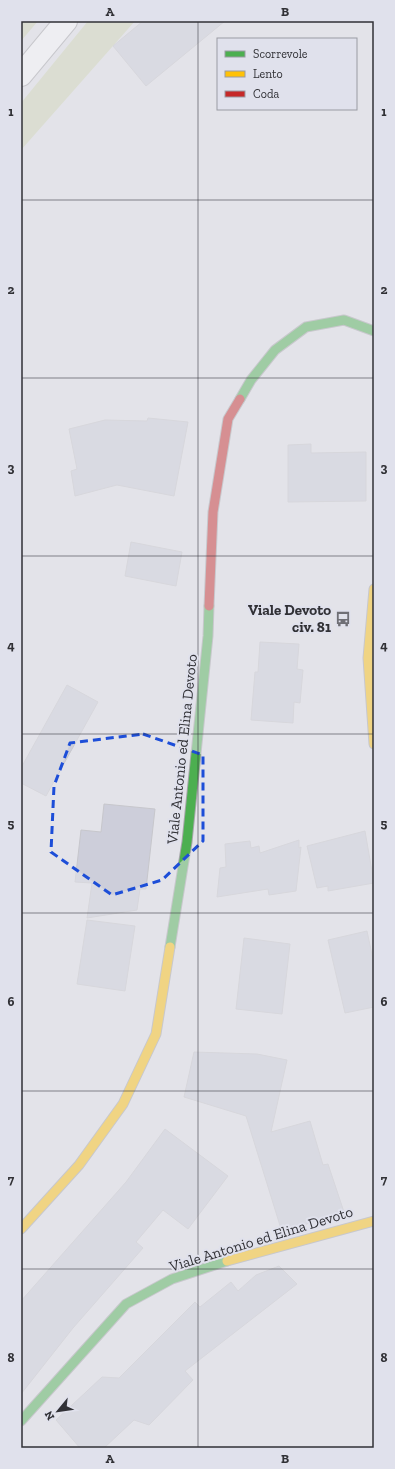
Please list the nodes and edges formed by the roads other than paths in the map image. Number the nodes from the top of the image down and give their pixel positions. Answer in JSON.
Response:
{"nodes":[{"id":1,"x":66,"y":21,"type":"edge"},
{"id":2,"x":21,"y":76,"type":"edge"},
{"id":3,"x":374,"y":331,"type":"edge"},
{"id":4,"x":374,"y":589,"type":"edge"},
{"id":5,"x":374,"y":744,"type":"edge"},
{"id":6,"x":374,"y":1220,"type":"edge"},
{"id":7,"x":21,"y":1229,"type":"edge"},
{"id":8,"x":21,"y":1421,"type":"edge"}],
"edges":[{"from":1,"to":2,"type":"street"},
{"from":3,"to":7,"type":"street","name":"Viale Antonio ed Elina Devoto"},
{"from":4,"to":5,"type":"street"},
{"from":6,"to":8,"type":"street","name":"Viale Antonio ed Elina Devoto"}]}
